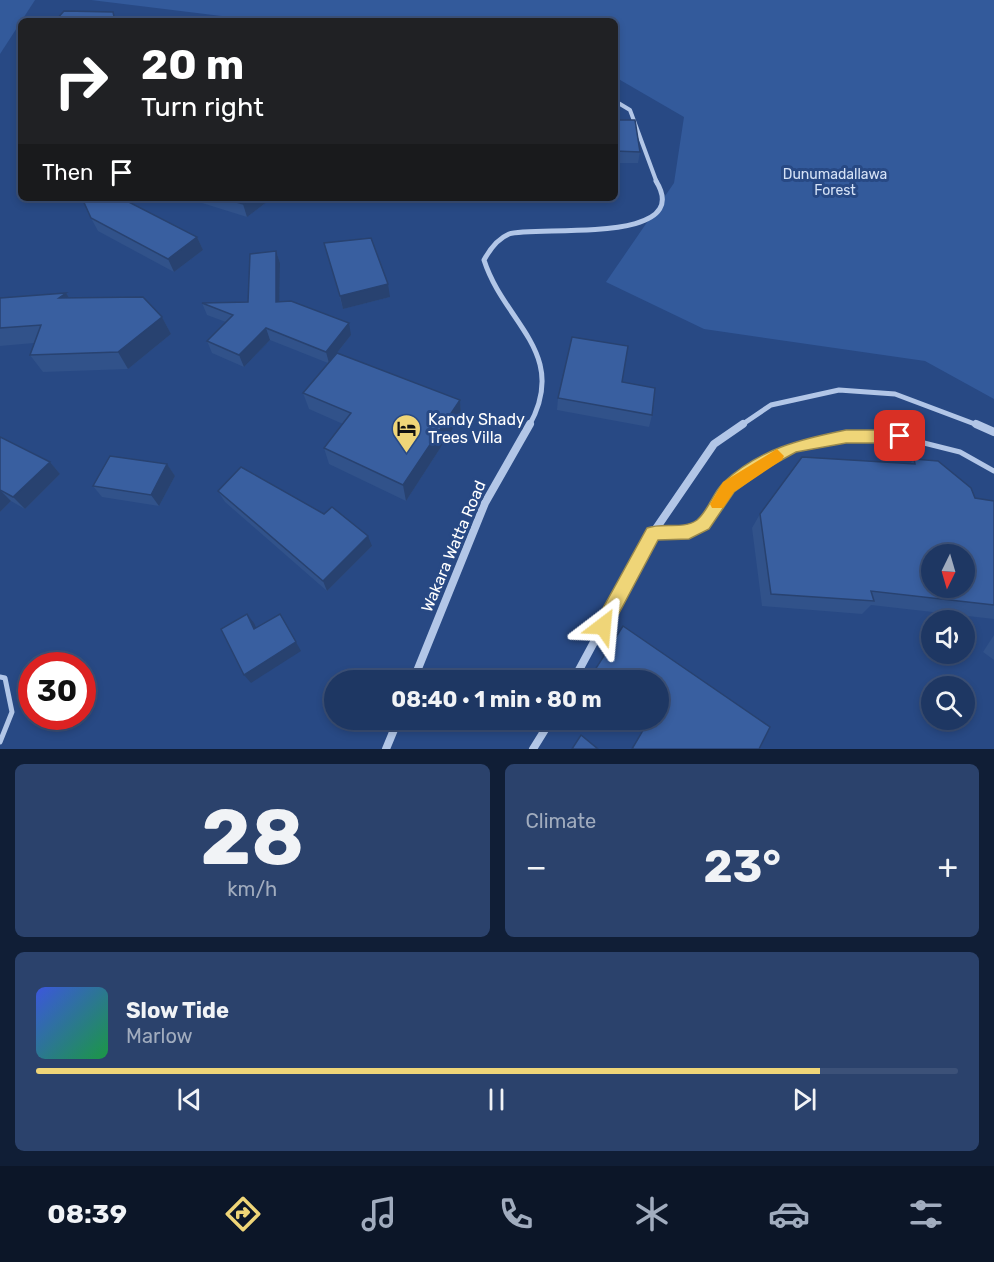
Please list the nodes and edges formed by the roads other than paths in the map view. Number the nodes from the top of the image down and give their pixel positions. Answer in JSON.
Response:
{"nodes":[{"id":1,"x":618,"y":102,"type":"edge"},
{"id":2,"x":994,"y":432,"type":"edge"},
{"id":3,"x":994,"y":471,"type":"edge"},
{"id":4,"x":653,"y":533,"type":"junction"},
{"id":5,"x":417,"y":670,"type":"edge"},
{"id":6,"x":579,"y":670,"type":"edge"},
{"id":7,"x":0,"y":677,"type":"edge"},
{"id":8,"x":394,"y":730,"type":"edge"},
{"id":9,"x":545,"y":730,"type":"edge"},
{"id":10,"x":0,"y":742,"type":"edge"},
{"id":11,"x":386,"y":749,"type":"edge"},
{"id":12,"x":533,"y":749,"type":"edge"}],
"edges":[{"from":1,"to":5,"type":"street","name":"Wakara Watta Road"},
{"from":2,"to":4,"type":"street"},
{"from":3,"to":4,"type":"lane"},
{"from":4,"to":6,"type":"street"},
{"from":7,"to":10,"type":"lane"},
{"from":8,"to":11,"type":"street"},
{"from":9,"to":12,"type":"street"}]}
